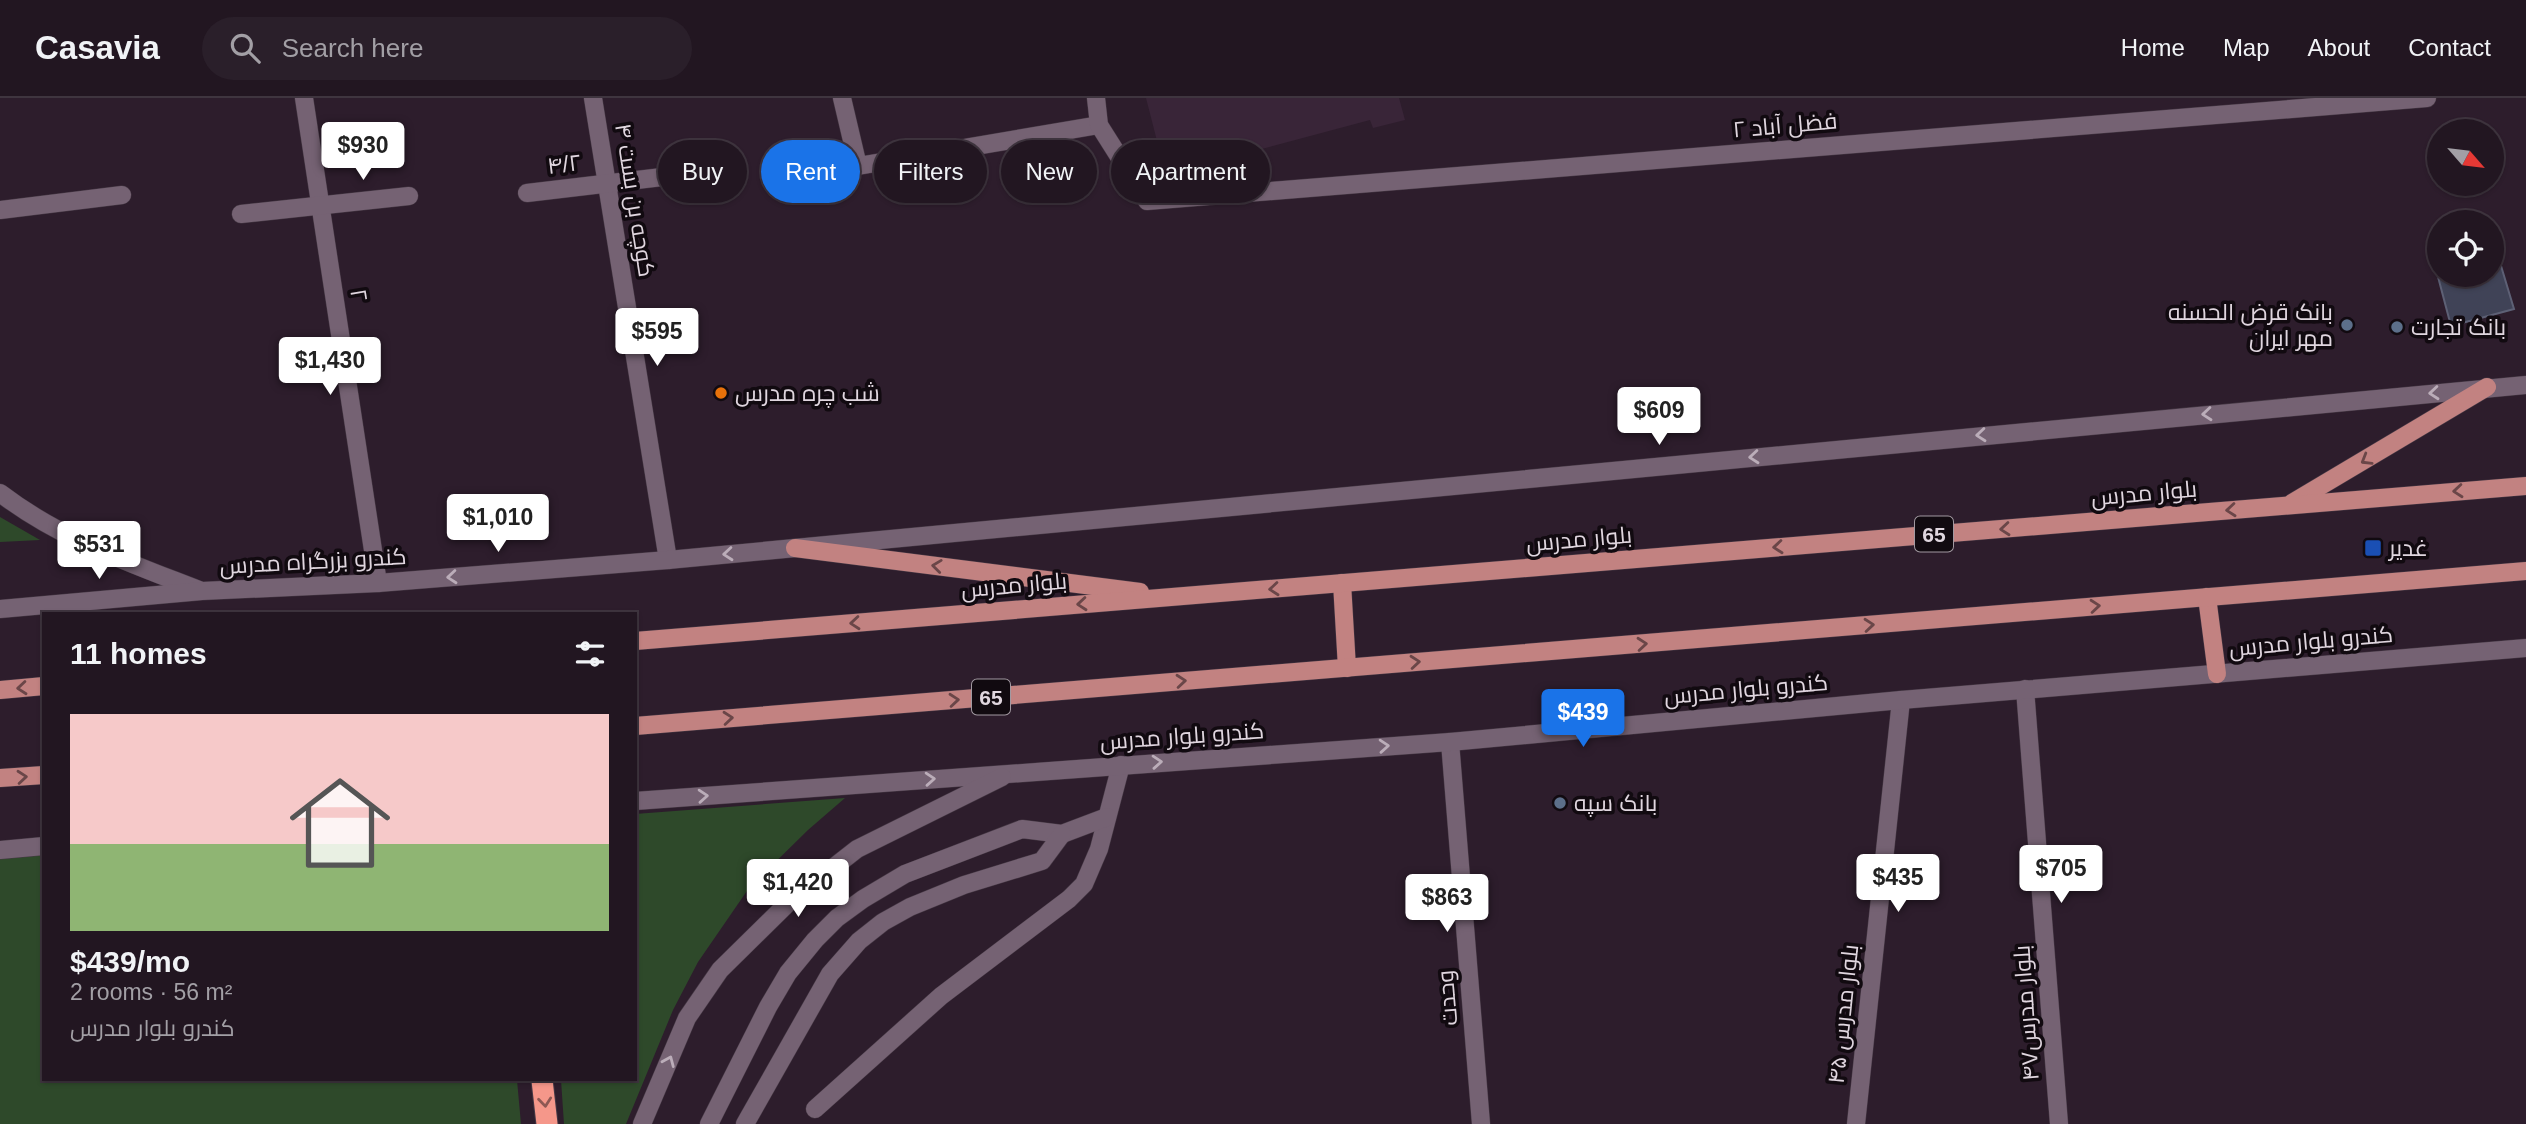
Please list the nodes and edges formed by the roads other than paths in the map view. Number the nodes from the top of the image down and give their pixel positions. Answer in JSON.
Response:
{"nodes":[{"id":1,"x":304,"y":98,"type":"edge"},
{"id":2,"x":593,"y":98,"type":"edge"},
{"id":3,"x":842,"y":98,"type":"edge"},
{"id":4,"x":1096,"y":98,"type":"edge"},
{"id":5,"x":2427,"y":98,"type":"edge"},
{"id":6,"x":1099,"y":125,"type":"junction"},
{"id":7,"x":658,"y":177,"type":"edge"},
{"id":8,"x":607,"y":183,"type":"junction"},
{"id":9,"x":527,"y":193,"type":"dead end"},
{"id":10,"x":122,"y":195,"type":"dead end"},
{"id":11,"x":409,"y":196,"type":"dead end"},
{"id":12,"x":321,"y":206,"type":"junction"},
{"id":13,"x":0,"y":210,"type":"edge"},
{"id":14,"x":241,"y":214,"type":"dead end"},
{"id":15,"x":2526,"y":385,"type":"edge"},
{"id":16,"x":2487,"y":387,"type":"junction"},
{"id":17,"x":2526,"y":486,"type":"edge"},
{"id":18,"x":0,"y":494,"type":"edge"},
{"id":19,"x":2289,"y":505,"type":"junction"},
{"id":20,"x":796,"y":548,"type":"junction"},
{"id":21,"x":668,"y":560,"type":"junction"},
{"id":22,"x":2526,"y":571,"type":"edge"},
{"id":23,"x":378,"y":583,"type":"junction"},
{"id":24,"x":1342,"y":583,"type":"junction"},
{"id":25,"x":202,"y":592,"type":"junction"},
{"id":26,"x":1175,"y":597,"type":"junction"},
{"id":27,"x":2207,"y":597,"type":"junction"},
{"id":28,"x":0,"y":609,"type":"edge"},
{"id":29,"x":637,"y":641,"type":"edge"},
{"id":30,"x":2526,"y":648,"type":"edge"},
{"id":31,"x":1347,"y":668,"type":"junction"},
{"id":32,"x":2217,"y":674,"type":"junction"},
{"id":33,"x":42,"y":686,"type":"edge"},
{"id":34,"x":2025,"y":689,"type":"junction"},
{"id":35,"x":0,"y":690,"type":"edge"},
{"id":36,"x":1901,"y":700,"type":"junction"},
{"id":37,"x":637,"y":726,"type":"edge"},
{"id":38,"x":1450,"y":742,"type":"junction"},
{"id":39,"x":1121,"y":765,"type":"junction"},
{"id":40,"x":1010,"y":773,"type":"junction"},
{"id":41,"x":42,"y":775,"type":"edge"},
{"id":42,"x":0,"y":778,"type":"edge"},
{"id":43,"x":637,"y":801,"type":"edge"},
{"id":44,"x":1107,"y":817,"type":"junction"},
{"id":45,"x":1062,"y":834,"type":"junction"},
{"id":46,"x":42,"y":846,"type":"edge"},
{"id":47,"x":0,"y":850,"type":"edge"},
{"id":48,"x":542,"y":1081,"type":"edge"},
{"id":49,"x":816,"y":1109,"type":"dead end"},
{"id":50,"x":547,"y":1124,"type":"edge"},
{"id":51,"x":642,"y":1124,"type":"edge"},
{"id":52,"x":709,"y":1124,"type":"edge"},
{"id":53,"x":745,"y":1124,"type":"edge"},
{"id":54,"x":1481,"y":1124,"type":"edge"},
{"id":55,"x":1856,"y":1124,"type":"edge"},
{"id":56,"x":2059,"y":1124,"type":"edge"}],
"edges":[{"from":1,"to":12,"type":"main road","name":"۲"},
{"from":2,"to":8,"type":"main road","name":"کوچه بن بست ۴"},
{"from":3,"to":6,"type":"main road"},
{"from":4,"to":6,"type":"main road"},
{"from":5,"to":6,"type":"main road","name":"فضل آباد ۲"},
{"from":7,"to":8,"type":"main road","name":"۴/۲"},
{"from":8,"to":9,"type":"main road","name":"۴/۲"},
{"from":8,"to":21,"type":"main road","name":"کوچه بن بست ۴"},
{"from":10,"to":13,"type":"main road"},
{"from":11,"to":12,"type":"main road"},
{"from":12,"to":14,"type":"main road"},
{"from":12,"to":23,"type":"main road","name":"۲"},
{"from":15,"to":16,"type":"main road"},
{"from":16,"to":19,"type":"main road","one_way":true},
{"from":16,"to":20,"type":"main road","one_way":true},
{"from":17,"to":19,"type":"main road","name":"بلوار مدرس","number":"65","one_way":true},
{"from":18,"to":25,"type":"main road"},
{"from":19,"to":24,"type":"main road","name":"بلوار مدرس","number":"65","one_way":true},
{"from":20,"to":21,"type":"main road","name":"کندرو بزرگراه مدرس","one_way":true},
{"from":26,"to":20,"type":"main road","one_way":true},
{"from":21,"to":23,"type":"main road","name":"کندرو بزرگراه مدرس","one_way":true},
{"from":22,"to":27,"type":"main road","number":"65"},
{"from":23,"to":25,"type":"main road","name":"کندرو بزرگراه مدرس"},
{"from":24,"to":26,"type":"main road","name":"بلوار مدرس","number":"65","one_way":true},
{"from":24,"to":31,"type":"main road"},
{"from":25,"to":28,"type":"main road","name":"کندرو بزرگراه مدرس"},
{"from":26,"to":29,"type":"main road","name":"بلوار مدرس","number":"65","one_way":true},
{"from":31,"to":27,"type":"main road","number":"65","one_way":true},
{"from":27,"to":32,"type":"main road"},
{"from":30,"to":32,"type":"main road","name":"کندرو بلوار مدرس"},
{"from":37,"to":31,"type":"main road","number":"65","one_way":true},
{"from":32,"to":34,"type":"main road","name":"کندرو بلوار مدرس"},
{"from":33,"to":35,"type":"main road","one_way":true},
{"from":34,"to":36,"type":"main road","name":"کندرو بلوار مدرس"},
{"from":34,"to":56,"type":"main road","name":"بلوار مدرس۴۷"},
{"from":36,"to":38,"type":"main road","name":"کندرو بلوار مدرس"},
{"from":36,"to":55,"type":"main road","name":"۴۵ بلوار مدرس"},
{"from":39,"to":38,"type":"main road","name":"کندرو بلوار مدرس","one_way":true},
{"from":38,"to":54,"type":"main road","name":"وحدت"},
{"from":39,"to":40,"type":"main road","name":"کندرو بلوار مدرس"},
{"from":39,"to":44,"type":"main road"},
{"from":43,"to":40,"type":"main road","name":"کندرو بلوار مدرس","one_way":true},
{"from":51,"to":40,"type":"main road","one_way":true},
{"from":42,"to":41,"type":"main road","one_way":true},
{"from":44,"to":45,"type":"main road"},
{"from":44,"to":49,"type":"main road"},
{"from":45,"to":52,"type":"main road"},
{"from":45,"to":53,"type":"main road"},
{"from":46,"to":47,"type":"main road"},
{"from":48,"to":50,"type":"highway","one_way":true}]}
